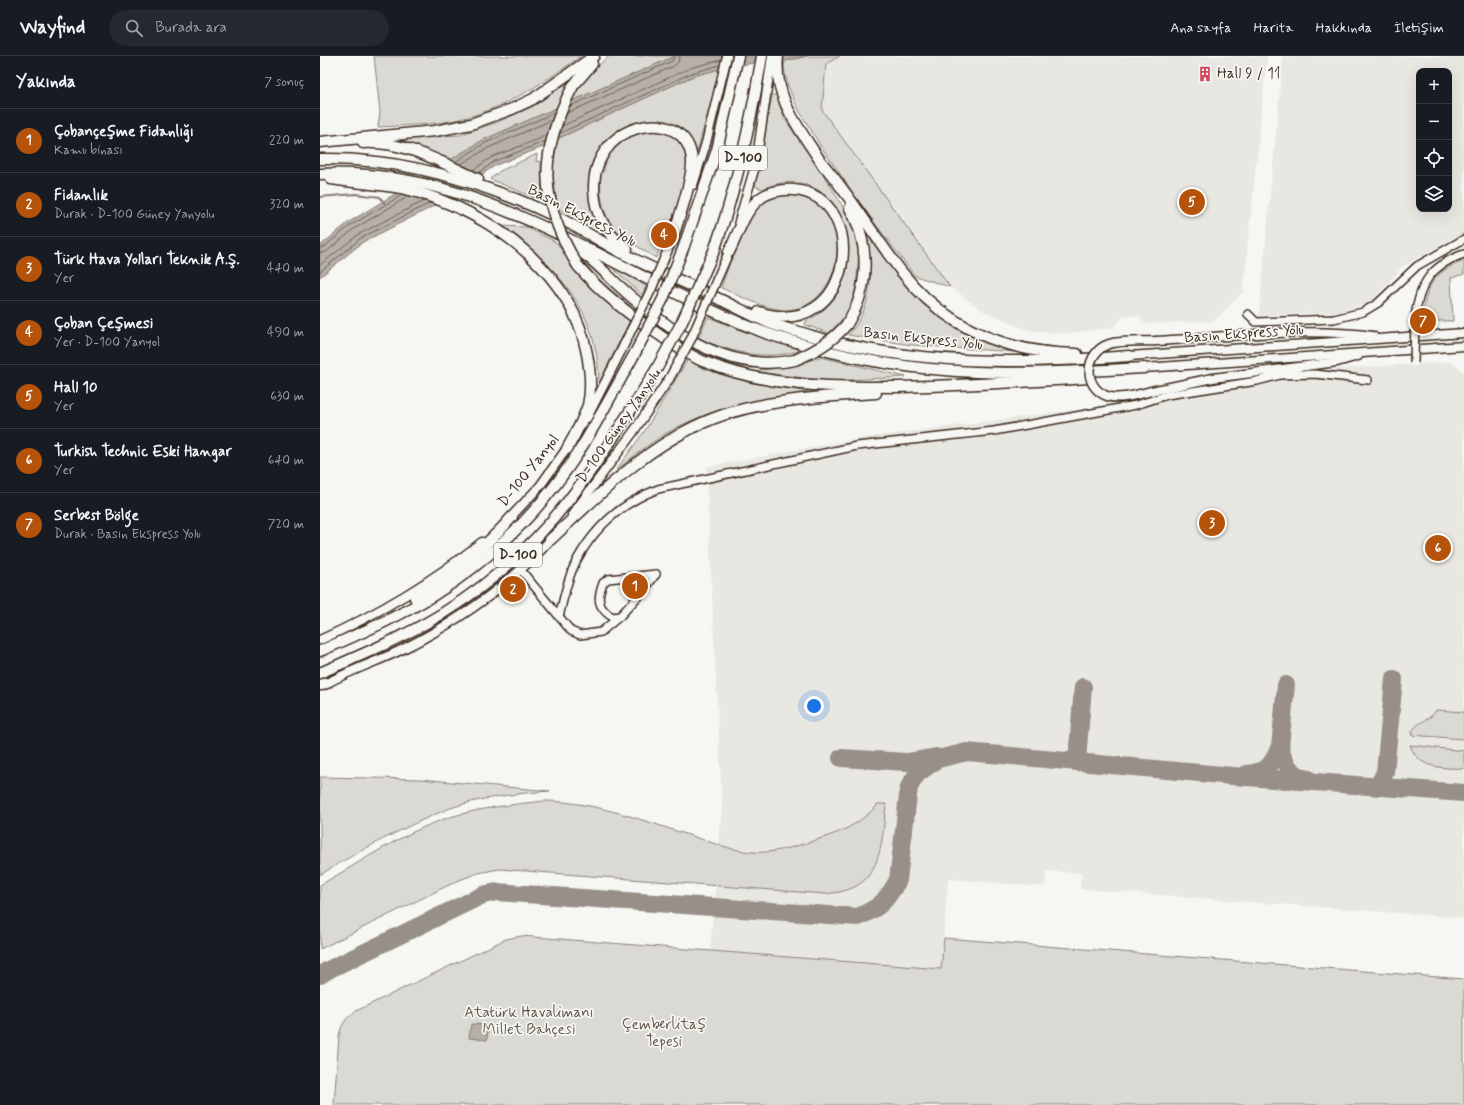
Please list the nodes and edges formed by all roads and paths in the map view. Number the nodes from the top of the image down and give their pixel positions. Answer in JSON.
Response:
{"nodes":[{"id":1,"x":594,"y":56,"type":"edge"},
{"id":2,"x":601,"y":56,"type":"edge"},
{"id":3,"x":727,"y":56,"type":"edge"},
{"id":4,"x":738,"y":56,"type":"edge"},
{"id":5,"x":762,"y":56,"type":"edge"},
{"id":6,"x":772,"y":56,"type":"edge"},
{"id":7,"x":778,"y":56,"type":"edge"},
{"id":8,"x":323,"y":142,"type":"edge"},
{"id":9,"x":320,"y":159,"type":"edge"},
{"id":10,"x":822,"y":163,"type":"junction"},
{"id":11,"x":320,"y":174,"type":"edge"},
{"id":12,"x":478,"y":183,"type":"junction"},
{"id":13,"x":536,"y":224,"type":"junction"},
{"id":14,"x":1464,"y":239,"type":"edge"},
{"id":15,"x":672,"y":240,"type":"junction"},
{"id":16,"x":728,"y":254,"type":"junction"},
{"id":17,"x":1464,"y":254,"type":"edge"},
{"id":18,"x":653,"y":267,"type":"junction"},
{"id":19,"x":723,"y":300,"type":"junction"},
{"id":20,"x":1248,"y":314,"type":"dead end"},
{"id":21,"x":1464,"y":334,"type":"edge"},
{"id":22,"x":1390,"y":338,"type":"junction"},
{"id":23,"x":1464,"y":346,"type":"edge"},
{"id":24,"x":1363,"y":353,"type":"junction"},
{"id":25,"x":1129,"y":356,"type":"junction"},
{"id":26,"x":1414,"y":363,"type":"dead end"},
{"id":27,"x":1144,"y":368,"type":"junction"},
{"id":28,"x":1368,"y":380,"type":"dead end"},
{"id":29,"x":914,"y":387,"type":"junction"},
{"id":30,"x":567,"y":449,"type":"junction"},
{"id":31,"x":512,"y":517,"type":"junction"},
{"id":32,"x":550,"y":540,"type":"junction"},
{"id":33,"x":520,"y":569,"type":"junction"},
{"id":34,"x":620,"y":616,"type":"junction"},
{"id":35,"x":559,"y":617,"type":"junction"},
{"id":36,"x":378,"y":624,"type":"junction"},
{"id":37,"x":320,"y":640,"type":"edge"},
{"id":38,"x":320,"y":651,"type":"edge"},
{"id":39,"x":320,"y":673,"type":"edge"},
{"id":40,"x":322,"y":686,"type":"edge"}],
"edges":[{"from":1,"to":8,"type":"highway"},
{"from":2,"to":29,"type":"highway","bridge":true},
{"from":3,"to":15,"type":"main road","name":"D-100 Yanyol"},
{"from":4,"to":36,"type":"highway","number":"D-100","bridge":true},
{"from":5,"to":39,"type":"highway","number":"D-100","bridge":true},
{"from":6,"to":16,"type":"main road","name":"D-100 Güney Yanyolu"},
{"from":7,"to":10,"type":"highway"},
{"from":8,"to":12,"type":"highway"},
{"from":9,"to":12,"type":"highway"},
{"from":10,"to":13,"type":"highway","bridge":true},
{"from":10,"to":25,"type":"highway"},
{"from":11,"to":13,"type":"highway","name":"Basın Ekspress Yolu"},
{"from":11,"to":30,"type":"highway"},
{"from":12,"to":18,"type":"highway","name":"Basın Ekspress Yolu"},
{"from":13,"to":27,"type":"highway","name":"Basın Ekspress Yolu"},
{"from":14,"to":20,"type":"street"},
{"from":15,"to":18,"type":"highway"},
{"from":15,"to":30,"type":"main road","name":"D-100 Yanyol","bridge":true},
{"from":16,"to":19,"type":"highway"},
{"from":16,"to":32,"type":"main road","name":"D-100 Güney Yanyolu","bridge":true},
{"from":17,"to":26,"type":"street","bridge":true},
{"from":18,"to":19,"type":"highway","name":"Basın Ekspress Yolu"},
{"from":19,"to":25,"type":"highway","name":"Basın Ekspress Yolu"},
{"from":21,"to":22,"type":"main road","name":"Basın Ekspress Yolu"},
{"from":22,"to":24,"type":"main road","bridge":true},
{"from":22,"to":25,"type":"main road","name":"Basın Ekspress Yolu"},
{"from":23,"to":24,"type":"main road","name":"Basın Ekspress Yolu"},
{"from":24,"to":27,"type":"main road","name":"Basın Ekspress Yolu"},
{"from":27,"to":29,"type":"highway"},
{"from":28,"to":35,"type":"street"},
{"from":29,"to":32,"type":"highway"},
{"from":30,"to":31,"type":"main road","name":"D-100 Yanyol"},
{"from":31,"to":36,"type":"highway"},
{"from":31,"to":37,"type":"main road","name":"D-100 Yanyol"},
{"from":32,"to":33,"type":"main road","name":"D-100 Güney Yanyolu"},
{"from":33,"to":35,"type":"street"},
{"from":33,"to":40,"type":"main road","name":"D-100 Güney Yanyolu"},
{"from":34,"to":34,"type":"street"},
{"from":34,"to":35,"type":"street"},
{"from":36,"to":38,"type":"highway","number":"D-100"}]}
